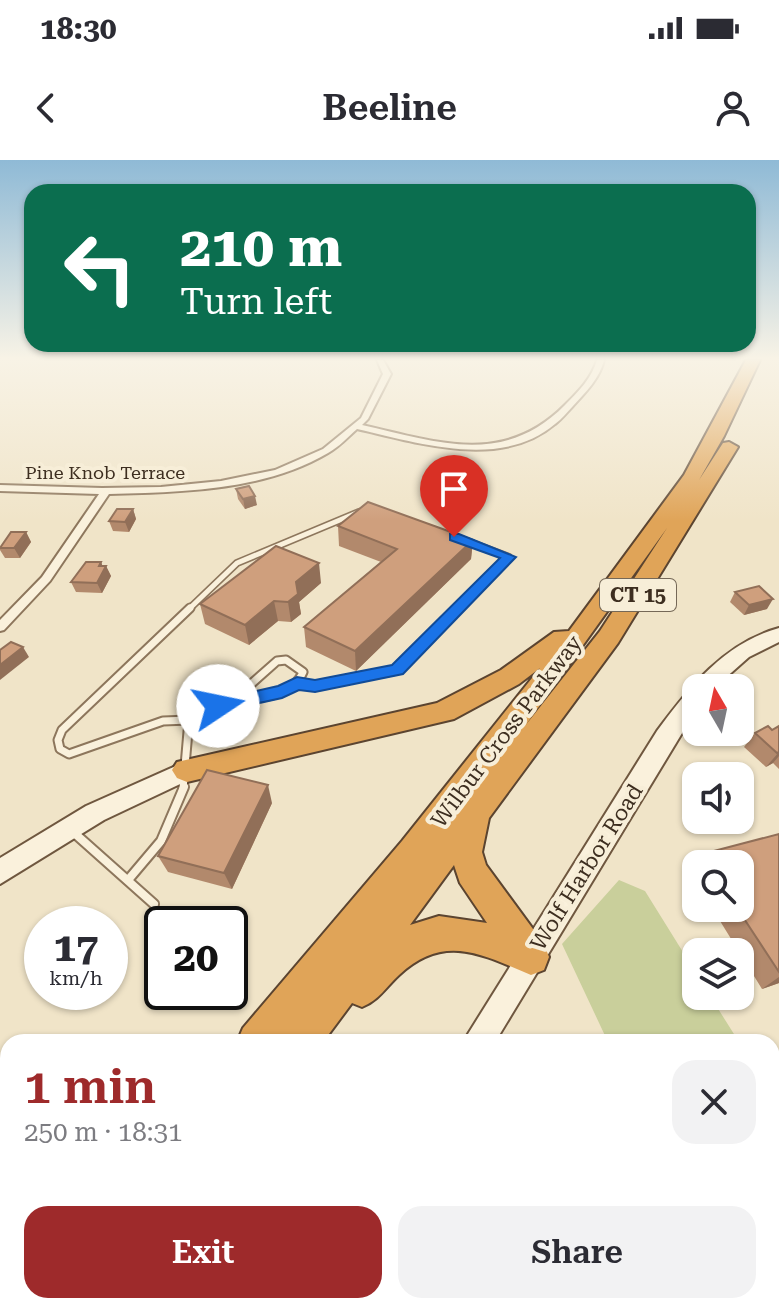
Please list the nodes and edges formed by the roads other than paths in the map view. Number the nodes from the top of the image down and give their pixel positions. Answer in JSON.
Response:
{"nodes":[{"id":1,"x":367,"y":414,"type":"edge"},
{"id":2,"x":562,"y":414,"type":"edge"},
{"id":3,"x":724,"y":414,"type":"edge"},
{"id":4,"x":747,"y":414,"type":"edge"},
{"id":5,"x":359,"y":427,"type":"junction"},
{"id":6,"x":0,"y":488,"type":"edge"},
{"id":7,"x":106,"y":491,"type":"junction"},
{"id":8,"x":372,"y":507,"type":"edge"},
{"id":9,"x":454,"y":537,"type":"edge"},
{"id":10,"x":603,"y":603,"type":"junction"},
{"id":11,"x":0,"y":627,"type":"edge"},
{"id":12,"x":779,"y":634,"type":"edge"},
{"id":13,"x":716,"y":674,"type":"edge"},
{"id":14,"x":297,"y":683,"type":"junction"},
{"id":15,"x":233,"y":700,"type":"junction"},
{"id":16,"x":682,"y":713,"type":"edge"},
{"id":17,"x":189,"y":720,"type":"junction"},
{"id":18,"x":187,"y":770,"type":"junction"},
{"id":19,"x":477,"y":813,"type":"junction"},
{"id":20,"x":69,"y":828,"type":"junction"},
{"id":21,"x":0,"y":872,"type":"edge"},
{"id":22,"x":128,"y":880,"type":"junction"},
{"id":23,"x":154,"y":904,"type":"dead end"},
{"id":24,"x":349,"y":933,"type":"junction"},
{"id":25,"x":531,"y":957,"type":"junction"},
{"id":26,"x":253,"y":1034,"type":"edge"},
{"id":27,"x":264,"y":1034,"type":"edge"},
{"id":28,"x":306,"y":1034,"type":"edge"},
{"id":29,"x":311,"y":1034,"type":"edge"},
{"id":30,"x":483,"y":1034,"type":"edge"}],
"edges":[{"from":1,"to":5,"type":"street","name":"Pine Knob Terrace"},
{"from":2,"to":5,"type":"street"},
{"from":3,"to":10,"type":"highway","name":"Wilbur Cross Parkway","number":"CT 15"},
{"from":4,"to":19,"type":"highway","name":"Wilbur Cross Parkway","number":"CT 15"},
{"from":5,"to":7,"type":"street","name":"Pine Knob Terrace"},
{"from":6,"to":7,"type":"street","name":"Pine Knob Terrace"},
{"from":7,"to":11,"type":"street"},
{"from":8,"to":17,"type":"lane"},
{"from":9,"to":14,"type":"lane"},
{"from":10,"to":18,"type":"highway"},
{"from":10,"to":24,"type":"highway","name":"Wilbur Cross Parkway","number":"CT 15"},
{"from":12,"to":13,"type":"street"},
{"from":14,"to":15,"type":"lane"},
{"from":14,"to":15,"type":"lane"},
{"from":15,"to":17,"type":"lane"},
{"from":16,"to":25,"type":"street","name":"Wolf Harbor Road"},
{"from":17,"to":18,"type":"lane"},
{"from":18,"to":20,"type":"street"},
{"from":18,"to":22,"type":"lane"},
{"from":19,"to":25,"type":"highway"},
{"from":19,"to":28,"type":"highway","name":"Wilbur Cross Parkway","number":"CT 15"},
{"from":20,"to":21,"type":"street"},
{"from":20,"to":22,"type":"lane"},
{"from":22,"to":23,"type":"lane"},
{"from":24,"to":26,"type":"highway"},
{"from":24,"to":27,"type":"highway","name":"Wilbur Cross Parkway","number":"CT 15"},
{"from":25,"to":29,"type":"highway"},
{"from":25,"to":30,"type":"street","name":"Wolf Harbor Road"}]}
